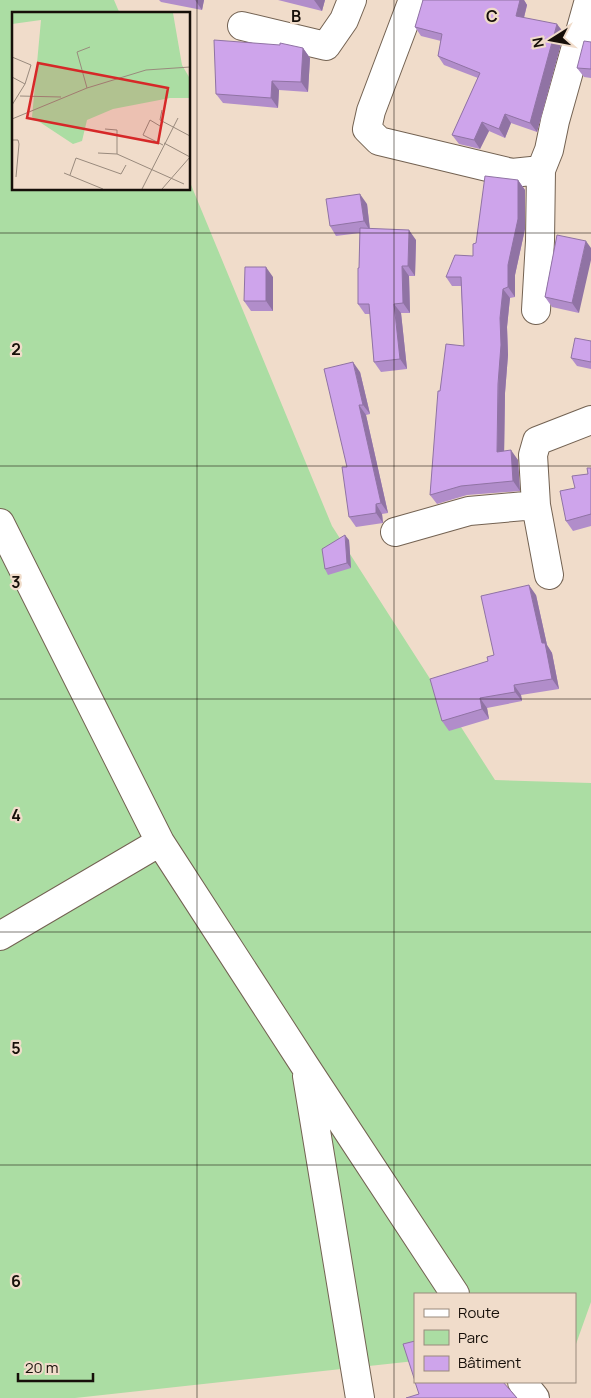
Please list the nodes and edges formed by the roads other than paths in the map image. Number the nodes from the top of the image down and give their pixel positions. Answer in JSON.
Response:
{"nodes":[{"id":1,"x":352,"y":0,"type":"edge"},
{"id":2,"x":589,"y":0,"type":"edge"},
{"id":3,"x":411,"y":5,"type":"dead end"},
{"id":4,"x":242,"y":26,"type":"dead end"},
{"id":5,"x":541,"y":170,"type":"junction"},
{"id":6,"x":536,"y":310,"type":"dead end"},
{"id":7,"x":591,"y":420,"type":"edge"},
{"id":8,"x":536,"y":505,"type":"junction"},
{"id":9,"x":0,"y":523,"type":"edge"},
{"id":10,"x":395,"y":532,"type":"dead end"},
{"id":11,"x":549,"y":575,"type":"dead end"},
{"id":12,"x":160,"y":842,"type":"junction"},
{"id":13,"x":0,"y":936,"type":"edge"},
{"id":14,"x":305,"y":1066,"type":"junction"},
{"id":15,"x":454,"y":1293,"type":"edge"},
{"id":16,"x":523,"y":1383,"type":"edge"},
{"id":17,"x":360,"y":1398,"type":"edge"},
{"id":18,"x":535,"y":1398,"type":"edge"}],
"edges":[{"from":1,"to":4,"type":"street"},
{"from":2,"to":5,"type":"street"},
{"from":3,"to":5,"type":"street"},
{"from":5,"to":6,"type":"street"},
{"from":7,"to":8,"type":"street"},
{"from":8,"to":10,"type":"street"},
{"from":8,"to":11,"type":"street"},
{"from":9,"to":12,"type":"street"},
{"from":12,"to":13,"type":"street"},
{"from":12,"to":14,"type":"street"},
{"from":14,"to":15,"type":"street"},
{"from":14,"to":17,"type":"street"},
{"from":16,"to":18,"type":"street"}]}
